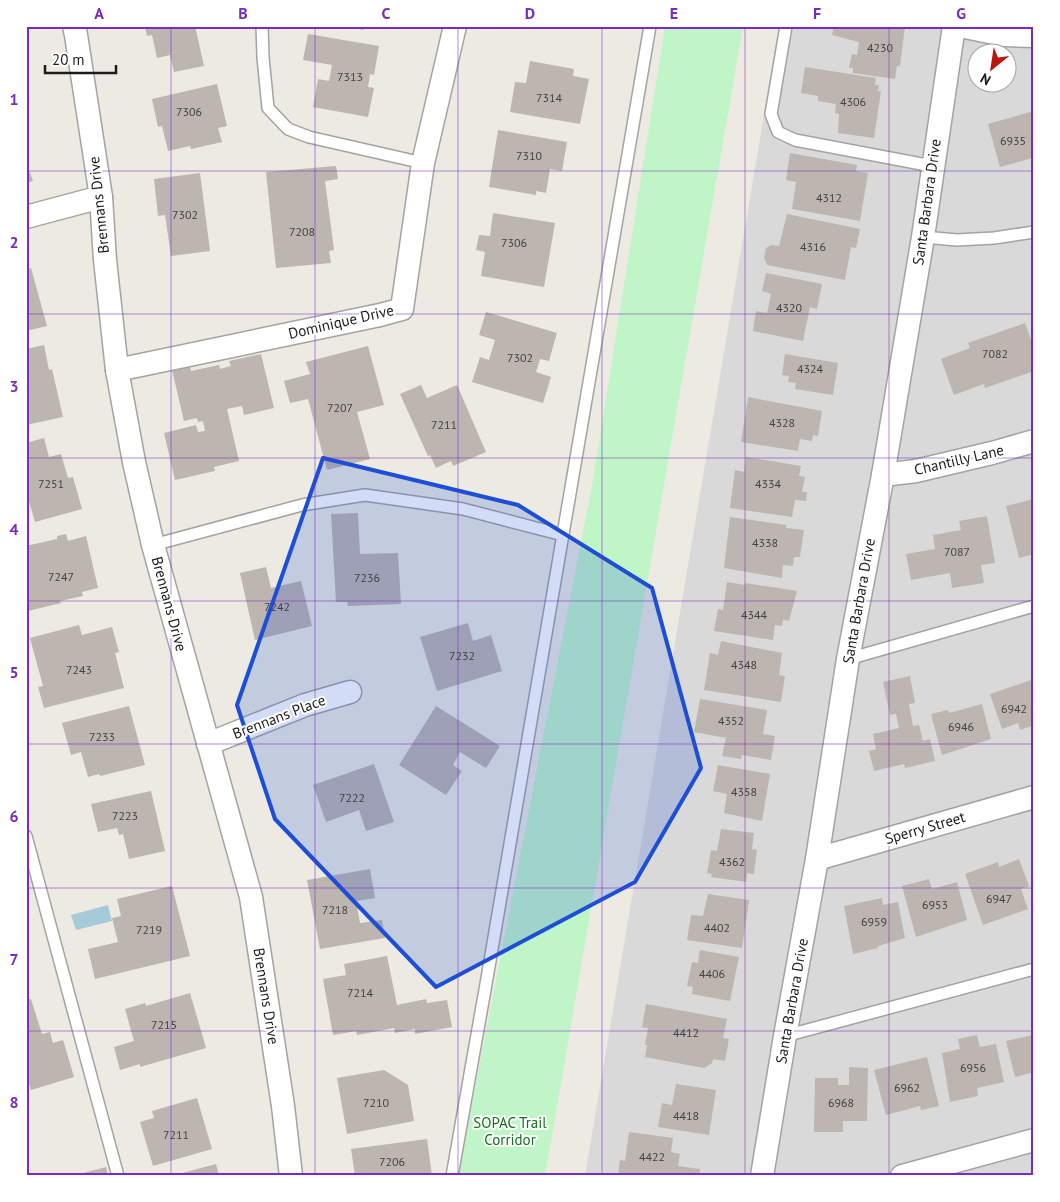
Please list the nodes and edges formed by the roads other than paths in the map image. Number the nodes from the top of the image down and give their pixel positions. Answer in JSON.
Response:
{"nodes":[{"id":1,"x":74,"y":26,"type":"edge"},
{"id":2,"x":262,"y":26,"type":"edge"},
{"id":3,"x":455,"y":26,"type":"edge"},
{"id":4,"x":650,"y":26,"type":"edge"},
{"id":5,"x":786,"y":26,"type":"edge"},
{"id":6,"x":954,"y":26,"type":"edge"},
{"id":7,"x":960,"y":26,"type":"edge"},
{"id":8,"x":1034,"y":36,"type":"edge"},
{"id":9,"x":422,"y":163,"type":"junction"},
{"id":10,"x":932,"y":166,"type":"junction"},
{"id":11,"x":101,"y":197,"type":"junction"},
{"id":12,"x":26,"y":217,"type":"edge"},
{"id":13,"x":1034,"y":232,"type":"edge"},
{"id":14,"x":923,"y":237,"type":"junction"},
{"id":15,"x":117,"y":370,"type":"junction"},
{"id":16,"x":1034,"y":441,"type":"edge"},
{"id":17,"x":883,"y":475,"type":"junction"},
{"id":18,"x":563,"y":534,"type":"junction"},
{"id":19,"x":153,"y":545,"type":"junction"},
{"id":20,"x":1034,"y":606,"type":"edge"},
{"id":21,"x":848,"y":659,"type":"junction"},
{"id":22,"x":350,"y":692,"type":"dead end"},
{"id":23,"x":208,"y":744,"type":"junction"},
{"id":24,"x":1034,"y":797,"type":"edge"},
{"id":25,"x":26,"y":836,"type":"edge"},
{"id":26,"x":817,"y":859,"type":"junction"},
{"id":27,"x":1034,"y":969,"type":"edge"},
{"id":28,"x":785,"y":1036,"type":"junction"},
{"id":29,"x":1034,"y":1140,"type":"edge"},
{"id":30,"x":118,"y":1176,"type":"edge"},
{"id":31,"x":291,"y":1176,"type":"edge"},
{"id":32,"x":452,"y":1176,"type":"edge"},
{"id":33,"x":762,"y":1176,"type":"edge"},
{"id":34,"x":902,"y":1176,"type":"edge"}],
"edges":[{"from":1,"to":11,"type":"street","name":"Brennans Drive"},
{"from":2,"to":9,"type":"lane"},
{"from":3,"to":9,"type":"street","name":"Dominique Drive"},
{"from":4,"to":18,"type":"lane"},
{"from":5,"to":10,"type":"lane"},
{"from":6,"to":10,"type":"street","name":"Santa Barbara Drive"},
{"from":7,"to":8,"type":"street"},
{"from":9,"to":15,"type":"street","name":"Dominique Drive"},
{"from":10,"to":14,"type":"street","name":"Santa Barbara Drive"},
{"from":11,"to":12,"type":"street"},
{"from":11,"to":15,"type":"street","name":"Brennans Drive"},
{"from":13,"to":14,"type":"lane"},
{"from":14,"to":17,"type":"street","name":"Santa Barbara Drive"},
{"from":15,"to":19,"type":"street","name":"Brennans Drive"},
{"from":16,"to":17,"type":"street","name":"Chantilly Lane"},
{"from":17,"to":21,"type":"street","name":"Santa Barbara Drive"},
{"from":18,"to":19,"type":"lane"},
{"from":18,"to":32,"type":"lane"},
{"from":19,"to":23,"type":"street","name":"Brennans Drive"},
{"from":20,"to":21,"type":"lane"},
{"from":21,"to":26,"type":"street","name":"Santa Barbara Drive"},
{"from":22,"to":23,"type":"street","name":"Brennans Place"},
{"from":23,"to":31,"type":"street","name":"Brennans Drive"},
{"from":24,"to":26,"type":"street","name":"Sperry Street"},
{"from":25,"to":30,"type":"lane"},
{"from":26,"to":28,"type":"street","name":"Santa Barbara Drive"},
{"from":27,"to":28,"type":"lane"},
{"from":28,"to":33,"type":"street","name":"Santa Barbara Drive"},
{"from":29,"to":34,"type":"street"}]}
